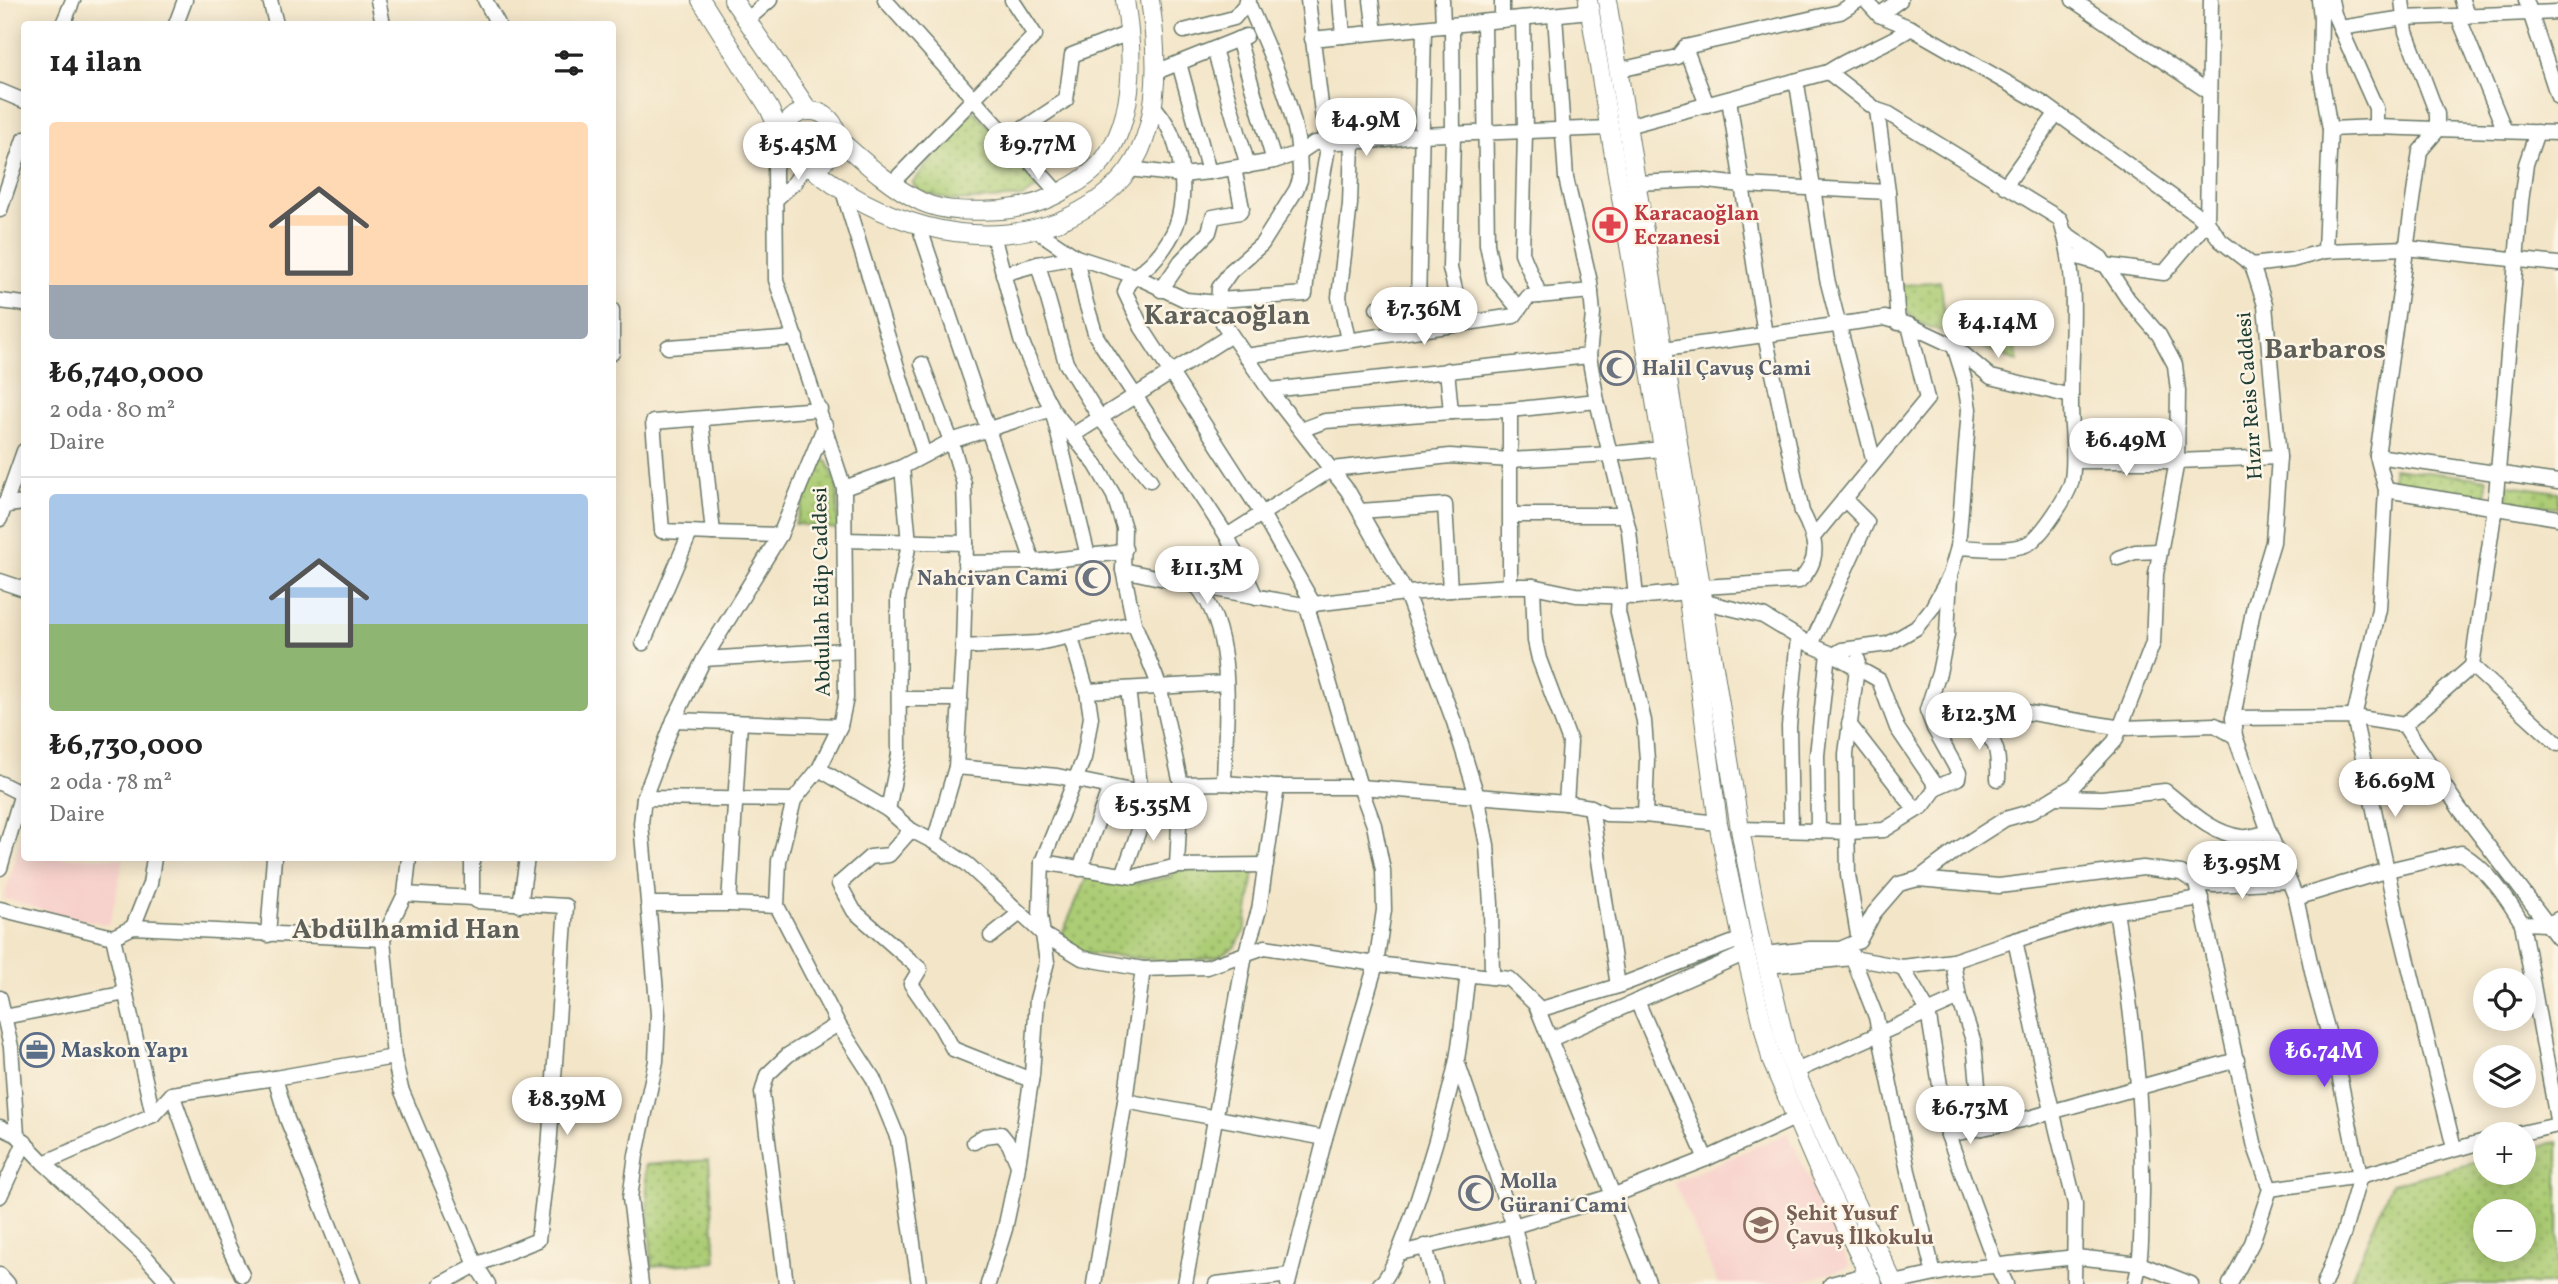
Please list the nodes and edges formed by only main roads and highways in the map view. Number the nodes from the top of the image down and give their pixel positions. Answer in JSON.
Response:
{"nodes":[{"id":1,"x":701,"y":0,"type":"edge"},
{"id":2,"x":733,"y":0,"type":"edge"},
{"id":3,"x":1125,"y":0,"type":"edge"},
{"id":4,"x":1150,"y":0,"type":"edge"},
{"id":5,"x":1607,"y":0,"type":"edge"},
{"id":6,"x":1589,"y":5,"type":"edge"},
{"id":7,"x":809,"y":111,"type":"junction"},
{"id":8,"x":1619,"y":127,"type":"junction"},
{"id":9,"x":837,"y":138,"type":"junction"},
{"id":10,"x":784,"y":141,"type":"junction"},
{"id":11,"x":807,"y":164,"type":"junction"},
{"id":12,"x":1698,"y":594,"type":"junction"},
{"id":13,"x":1871,"y":1279,"type":"edge"},
{"id":14,"x":1894,"y":1283,"type":"edge"}],
"edges":[{"from":1,"to":10,"type":"main road"},
{"from":2,"to":7,"type":"main road"},
{"from":3,"to":9,"type":"main road"},
{"from":4,"to":11,"type":"main road"},
{"from":5,"to":8,"type":"main road"},
{"from":6,"to":8,"type":"main road"},
{"from":7,"to":9,"type":"main road"},
{"from":7,"to":10,"type":"main road"},
{"from":8,"to":12,"type":"main road"},
{"from":8,"to":12,"type":"main road"},
{"from":9,"to":11,"type":"main road"},
{"from":10,"to":11,"type":"main road"},
{"from":12,"to":13,"type":"main road"},
{"from":12,"to":14,"type":"main road"}]}
